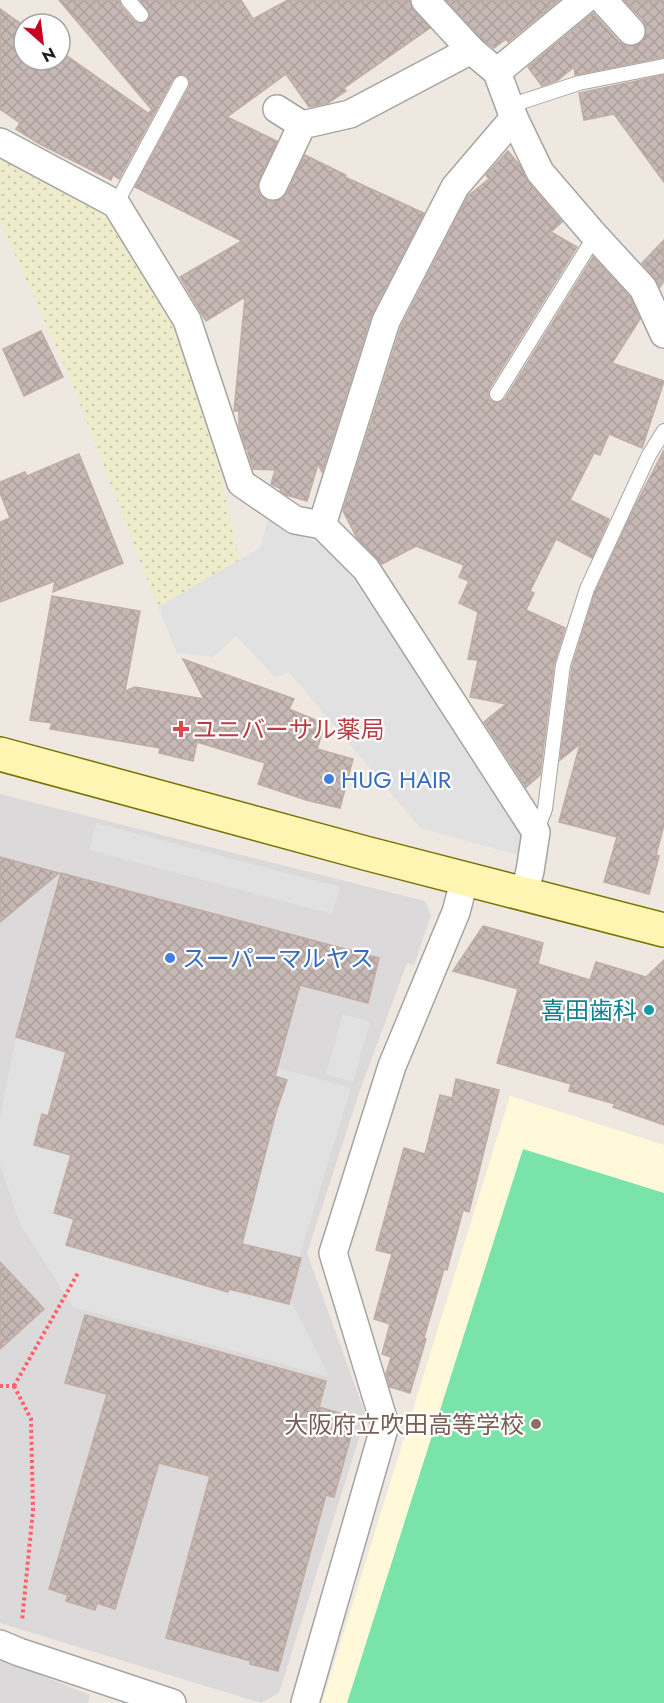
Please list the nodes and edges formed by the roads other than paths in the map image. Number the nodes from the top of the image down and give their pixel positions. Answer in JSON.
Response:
{"nodes":[{"id":1,"x":128,"y":0,"type":"edge"},
{"id":2,"x":425,"y":0,"type":"edge"},
{"id":3,"x":584,"y":0,"type":"edge"},
{"id":4,"x":603,"y":0,"type":"edge"},
{"id":5,"x":141,"y":15,"type":"dead end"},
{"id":6,"x":631,"y":31,"type":"dead end"},
{"id":7,"x":471,"y":50,"type":"junction"},
{"id":8,"x":664,"y":66,"type":"edge"},
{"id":9,"x":497,"y":72,"type":"junction"},
{"id":10,"x":181,"y":83,"type":"dead end"},
{"id":11,"x":277,"y":109,"type":"dead end"},
{"id":12,"x":512,"y":112,"type":"junction"},
{"id":13,"x":302,"y":125,"type":"junction"},
{"id":14,"x":0,"y":142,"type":"edge"},
{"id":15,"x":273,"y":186,"type":"dead end"},
{"id":16,"x":116,"y":204,"type":"junction"},
{"id":17,"x":595,"y":236,"type":"junction"},
{"id":18,"x":664,"y":334,"type":"edge"},
{"id":19,"x":497,"y":394,"type":"dead end"},
{"id":20,"x":664,"y":431,"type":"edge"},
{"id":21,"x":322,"y":525,"type":"junction"},
{"id":22,"x":0,"y":754,"type":"edge"},
{"id":23,"x":536,"y":832,"type":"junction"},
{"id":24,"x":465,"y":878,"type":"junction"},
{"id":25,"x":524,"y":893,"type":"junction"},
{"id":26,"x":663,"y":927,"type":"edge"},
{"id":27,"x":10,"y":1648,"type":"edge"},
{"id":28,"x":137,"y":1698,"type":"edge"},
{"id":29,"x":172,"y":1703,"type":"edge"},
{"id":30,"x":305,"y":1703,"type":"edge"}],
"edges":[{"from":1,"to":5,"type":"lane"},
{"from":2,"to":7,"type":"street"},
{"from":3,"to":9,"type":"street"},
{"from":4,"to":6,"type":"street"},
{"from":7,"to":9,"type":"street"},
{"from":7,"to":13,"type":"street"},
{"from":8,"to":12,"type":"lane"},
{"from":9,"to":12,"type":"street"},
{"from":10,"to":16,"type":"lane"},
{"from":11,"to":13,"type":"street"},
{"from":12,"to":17,"type":"street"},
{"from":12,"to":21,"type":"street"},
{"from":13,"to":15,"type":"street"},
{"from":14,"to":16,"type":"street"},
{"from":16,"to":21,"type":"street"},
{"from":17,"to":18,"type":"street"},
{"from":17,"to":19,"type":"lane"},
{"from":20,"to":23,"type":"lane"},
{"from":21,"to":23,"type":"street"},
{"from":22,"to":24,"type":"street"},
{"from":23,"to":25,"type":"street"},
{"from":24,"to":25,"type":"street"},
{"from":24,"to":30,"type":"street"},
{"from":25,"to":26,"type":"street"},
{"from":27,"to":28,"type":"street"},
{"from":28,"to":29,"type":"street"}]}
